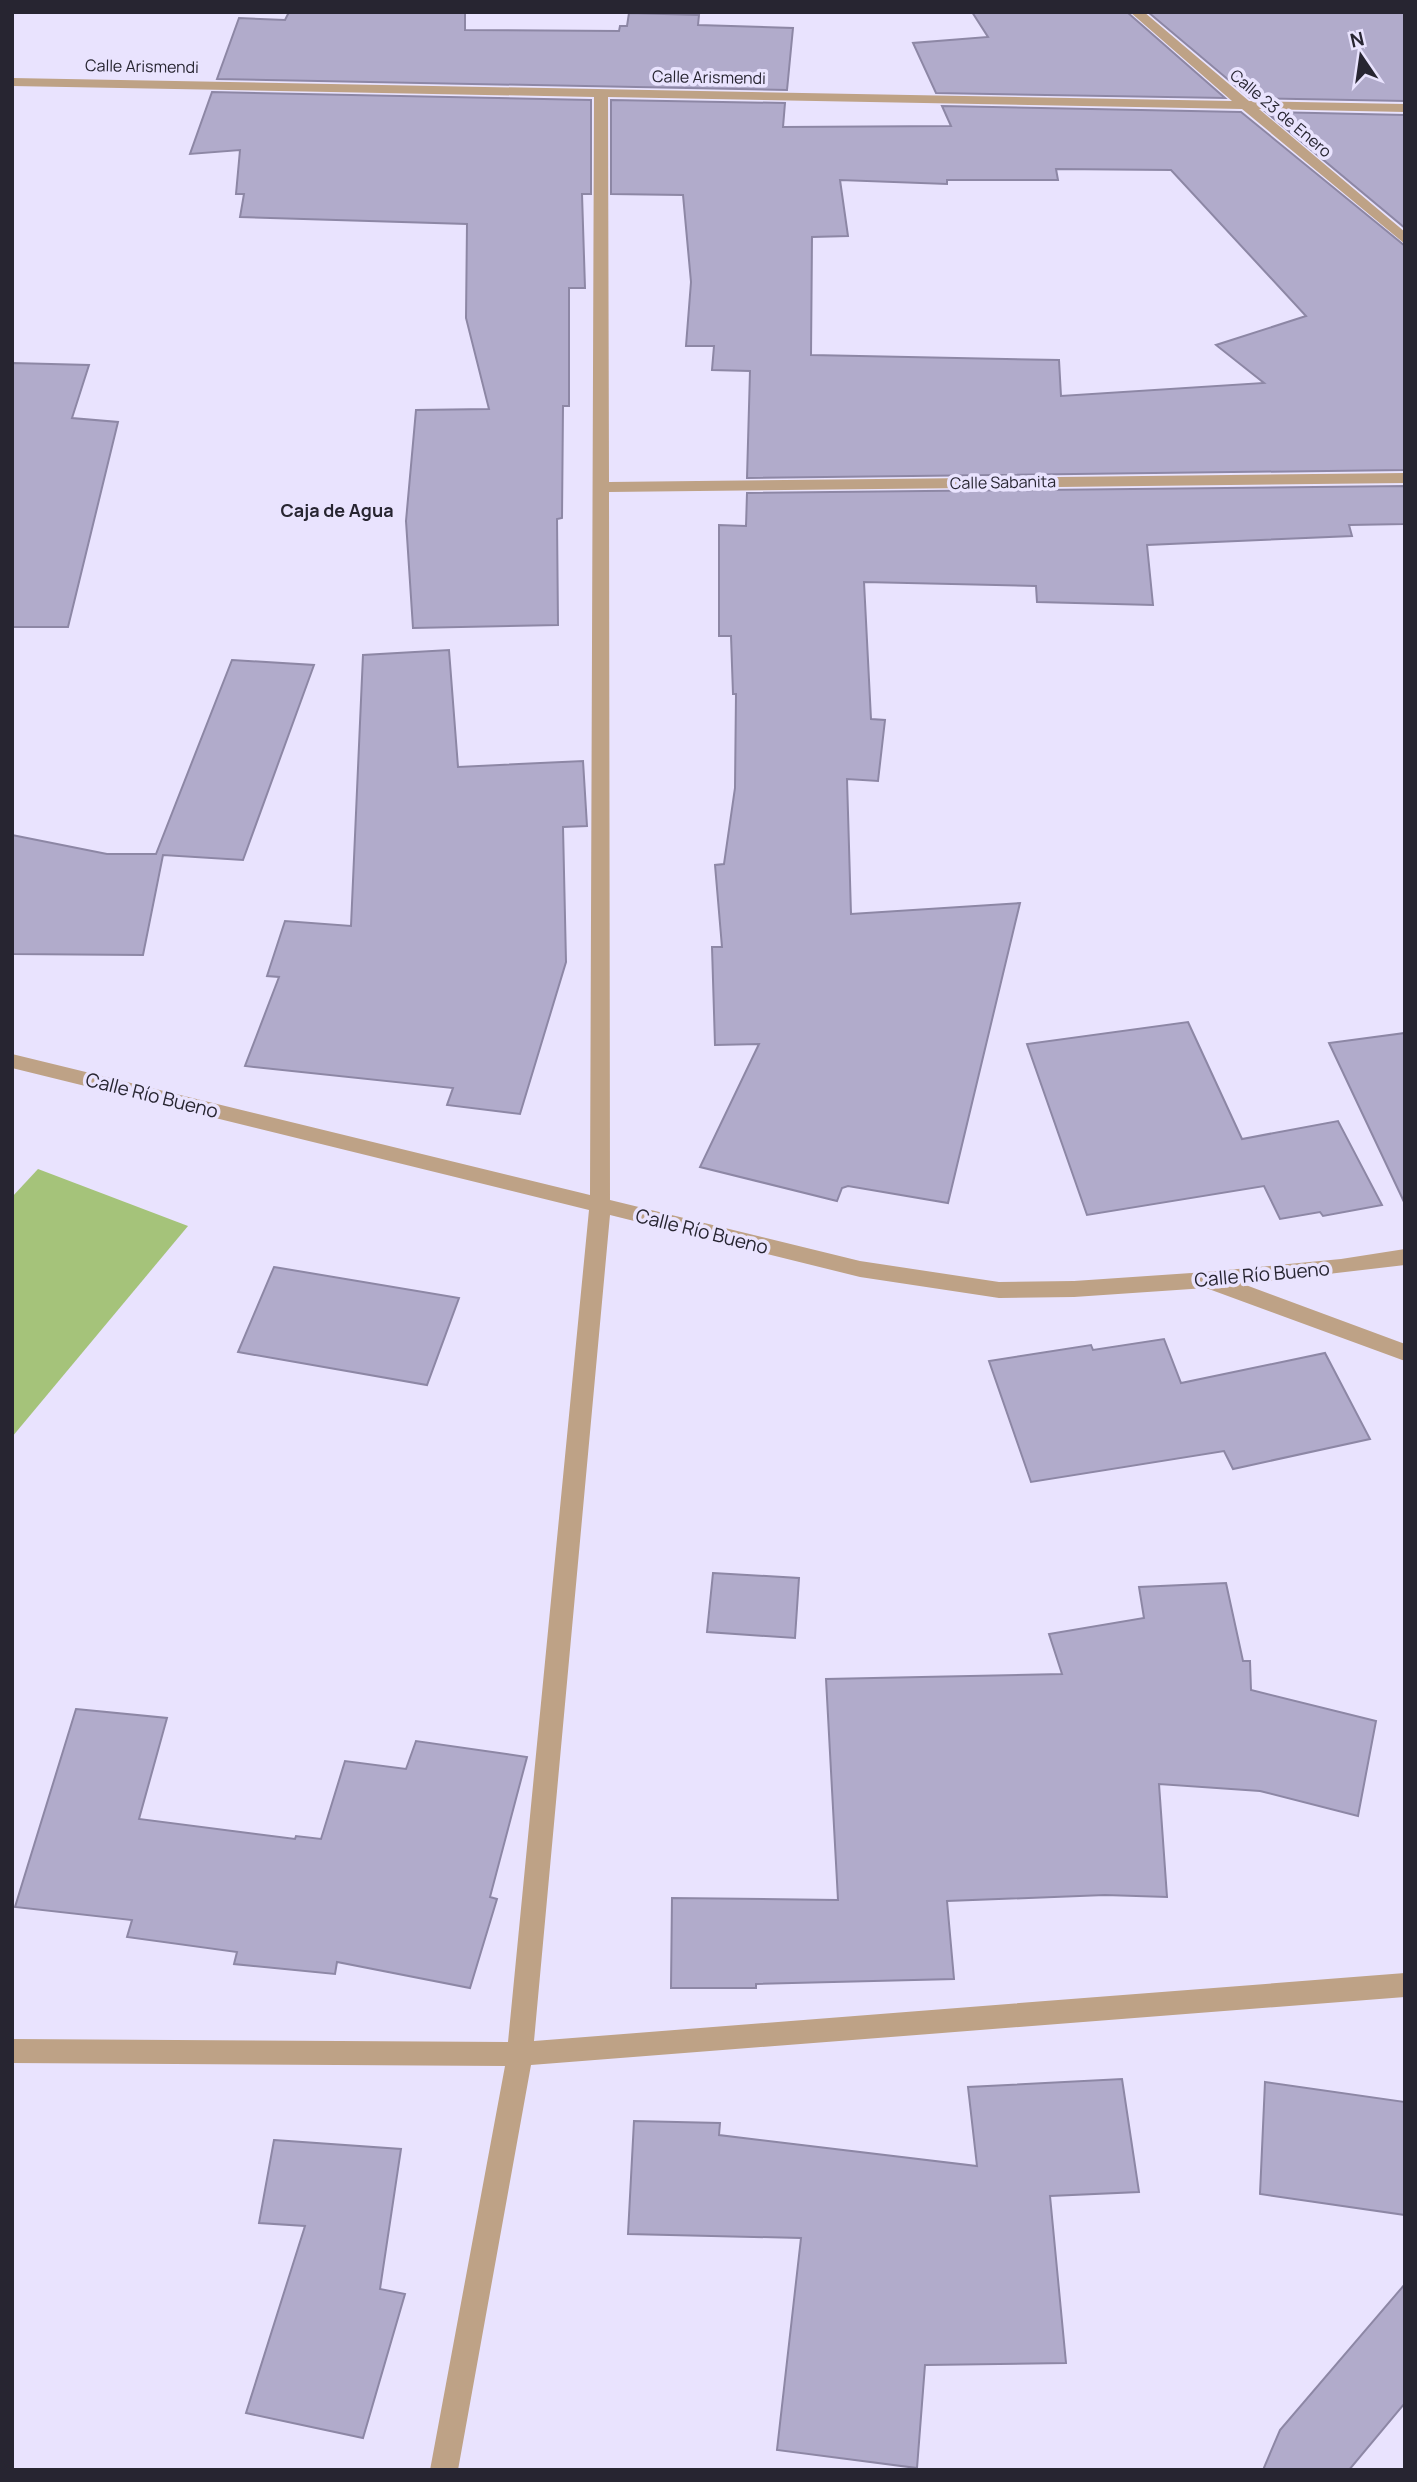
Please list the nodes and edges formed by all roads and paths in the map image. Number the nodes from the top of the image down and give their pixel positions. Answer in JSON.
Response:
{"nodes":[{"id":1,"x":1136,"y":12,"type":"edge"},
{"id":2,"x":12,"y":82,"type":"edge"},
{"id":3,"x":601,"y":92,"type":"junction"},
{"id":4,"x":1244,"y":105,"type":"junction"},
{"id":5,"x":1405,"y":108,"type":"edge"},
{"id":6,"x":1405,"y":240,"type":"edge"},
{"id":7,"x":1405,"y":478,"type":"edge"},
{"id":8,"x":601,"y":487,"type":"junction"},
{"id":9,"x":12,"y":1061,"type":"edge"},
{"id":10,"x":600,"y":1206,"type":"junction"},
{"id":11,"x":1405,"y":1257,"type":"edge"},
{"id":12,"x":1206,"y":1280,"type":"junction"},
{"id":13,"x":1405,"y":1353,"type":"edge"},
{"id":14,"x":1405,"y":1985,"type":"edge"},
{"id":15,"x":12,"y":2051,"type":"edge"},
{"id":16,"x":520,"y":2054,"type":"junction"},
{"id":17,"x":444,"y":2470,"type":"edge"}],
"edges":[{"from":1,"to":4,"type":"street","name":"Calle 23 de Enero"},
{"from":2,"to":3,"type":"street","name":"Calle Arismendi"},
{"from":3,"to":4,"type":"street","name":"Calle Arismendi"},
{"from":3,"to":8,"type":"street"},
{"from":4,"to":5,"type":"street","name":"Calle Arismendi"},
{"from":4,"to":6,"type":"street","name":"Calle 23 de Enero"},
{"from":7,"to":8,"type":"street","name":"Calle Sabanita"},
{"from":8,"to":10,"type":"street"},
{"from":9,"to":10,"type":"street","name":"Calle Río Bueno"},
{"from":10,"to":12,"type":"street","name":"Calle Río Bueno"},
{"from":10,"to":16,"type":"street"},
{"from":11,"to":12,"type":"street","name":"Calle Río Bueno"},
{"from":12,"to":13,"type":"street"},
{"from":14,"to":16,"type":"street"},
{"from":15,"to":16,"type":"street"},
{"from":16,"to":17,"type":"street"}]}
